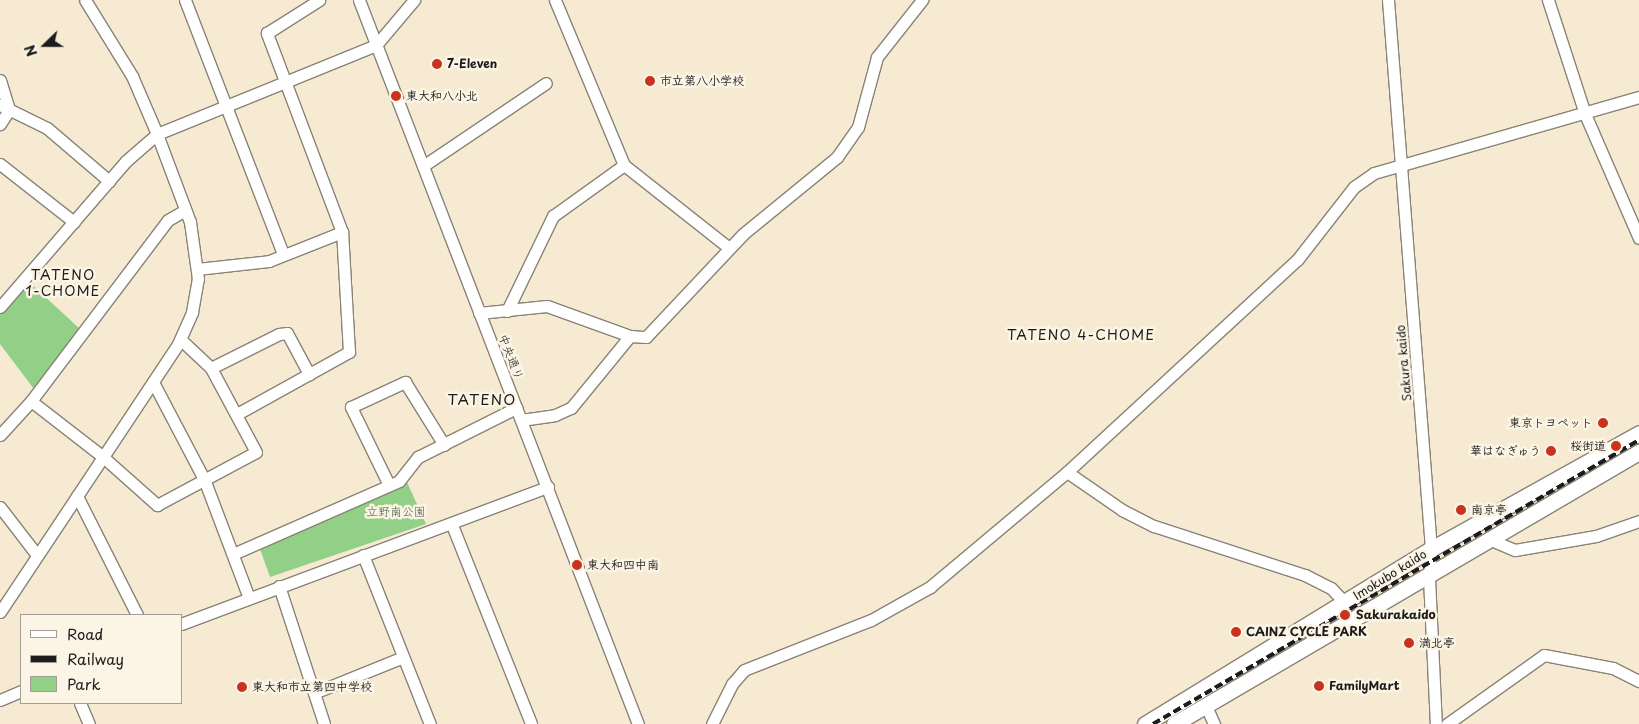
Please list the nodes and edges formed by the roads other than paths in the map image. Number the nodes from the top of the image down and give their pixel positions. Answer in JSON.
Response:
{"nodes":[{"id":1,"x":85,"y":0,"type":"edge"},
{"id":2,"x":185,"y":0,"type":"edge"},
{"id":3,"x":319,"y":0,"type":"edge"},
{"id":4,"x":358,"y":0,"type":"edge"},
{"id":5,"x":414,"y":0,"type":"edge"},
{"id":6,"x":555,"y":0,"type":"edge"},
{"id":7,"x":922,"y":0,"type":"edge"},
{"id":8,"x":1388,"y":0,"type":"edge"},
{"id":9,"x":1548,"y":0,"type":"edge"},
{"id":10,"x":376,"y":46,"type":"junction"},
{"id":11,"x":0,"y":80,"type":"edge"},
{"id":12,"x":285,"y":80,"type":"junction"},
{"id":13,"x":546,"y":83,"type":"dead end"},
{"id":14,"x":1639,"y":97,"type":"edge"},
{"id":15,"x":226,"y":105,"type":"junction"},
{"id":16,"x":5,"y":107,"type":"edge"},
{"id":17,"x":1585,"y":114,"type":"junction"},
{"id":18,"x":0,"y":124,"type":"edge"},
{"id":19,"x":157,"y":134,"type":"junction"},
{"id":20,"x":1401,"y":162,"type":"junction"},
{"id":21,"x":0,"y":164,"type":"edge"},
{"id":22,"x":624,"y":165,"type":"junction"},
{"id":23,"x":423,"y":166,"type":"junction"},
{"id":24,"x":109,"y":181,"type":"junction"},
{"id":25,"x":185,"y":210,"type":"junction"},
{"id":26,"x":74,"y":222,"type":"junction"},
{"id":27,"x":342,"y":232,"type":"junction"},
{"id":28,"x":1639,"y":238,"type":"edge"},
{"id":29,"x":729,"y":248,"type":"junction"},
{"id":30,"x":283,"y":254,"type":"junction"},
{"id":31,"x":197,"y":269,"type":"junction"},
{"id":32,"x":0,"y":307,"type":"edge"},
{"id":33,"x":507,"y":311,"type":"junction"},
{"id":34,"x":479,"y":313,"type":"junction"},
{"id":35,"x":630,"y":336,"type":"junction"},
{"id":36,"x":180,"y":339,"type":"junction"},
{"id":37,"x":211,"y":368,"type":"junction"},
{"id":38,"x":309,"y":374,"type":"junction"},
{"id":39,"x":153,"y":382,"type":"junction"},
{"id":40,"x":31,"y":400,"type":"junction"},
{"id":41,"x":516,"y":408,"type":"junction"},
{"id":42,"x":237,"y":414,"type":"junction"},
{"id":43,"x":520,"y":420,"type":"junction"},
{"id":44,"x":1639,"y":433,"type":"edge"},
{"id":45,"x":0,"y":435,"type":"edge"},
{"id":46,"x":444,"y":445,"type":"junction"},
{"id":47,"x":1639,"y":452,"type":"edge"},
{"id":48,"x":102,"y":456,"type":"junction"},
{"id":49,"x":1067,"y":472,"type":"junction"},
{"id":50,"x":204,"y":479,"type":"junction"},
{"id":51,"x":389,"y":485,"type":"junction"},
{"id":52,"x":548,"y":487,"type":"junction"},
{"id":53,"x":77,"y":496,"type":"junction"},
{"id":54,"x":0,"y":507,"type":"edge"},
{"id":55,"x":1639,"y":520,"type":"edge"},
{"id":56,"x":452,"y":525,"type":"junction"},
{"id":57,"x":1491,"y":540,"type":"junction"},
{"id":58,"x":1431,"y":549,"type":"junction"},
{"id":59,"x":232,"y":554,"type":"junction"},
{"id":60,"x":363,"y":555,"type":"junction"},
{"id":61,"x":37,"y":556,"type":"junction"},
{"id":62,"x":1429,"y":578,"type":"junction"},
{"id":63,"x":279,"y":586,"type":"junction"},
{"id":64,"x":249,"y":598,"type":"junction"},
{"id":65,"x":1345,"y":603,"type":"junction"},
{"id":66,"x":0,"y":612,"type":"edge"},
{"id":67,"x":136,"y":614,"type":"edge"},
{"id":68,"x":182,"y":624,"type":"edge"},
{"id":69,"x":403,"y":657,"type":"junction"},
{"id":70,"x":1639,"y":681,"type":"edge"},
{"id":71,"x":20,"y":691,"type":"edge"},
{"id":72,"x":314,"y":693,"type":"junction"},
{"id":73,"x":0,"y":700,"type":"edge"},
{"id":74,"x":80,"y":704,"type":"edge"},
{"id":75,"x":1206,"y":706,"type":"junction"},
{"id":76,"x":89,"y":724,"type":"edge"},
{"id":77,"x":324,"y":724,"type":"edge"},
{"id":78,"x":430,"y":724,"type":"edge"},
{"id":79,"x":531,"y":724,"type":"edge"},
{"id":80,"x":638,"y":724,"type":"edge"},
{"id":81,"x":712,"y":724,"type":"edge"},
{"id":82,"x":1144,"y":724,"type":"edge"},
{"id":83,"x":1174,"y":724,"type":"edge"},
{"id":84,"x":1214,"y":724,"type":"edge"},
{"id":85,"x":1436,"y":724,"type":"edge"},
{"id":86,"x":1447,"y":724,"type":"edge"}],
"edges":[{"from":1,"to":19,"type":"street"},
{"from":2,"to":15,"type":"street"},
{"from":3,"to":12,"type":"street"},
{"from":4,"to":10,"type":"street","name":"中央通り"},
{"from":5,"to":10,"type":"street"},
{"from":6,"to":22,"type":"street"},
{"from":7,"to":29,"type":"street"},
{"from":8,"to":20,"type":"street","name":"Sakura kaido"},
{"from":9,"to":17,"type":"street"},
{"from":10,"to":12,"type":"street"},
{"from":10,"to":23,"type":"street","name":"中央通り"},
{"from":11,"to":16,"type":"street"},
{"from":12,"to":15,"type":"street"},
{"from":12,"to":27,"type":"street"},
{"from":13,"to":23,"type":"street"},
{"from":14,"to":17,"type":"street"},
{"from":15,"to":19,"type":"street"},
{"from":15,"to":30,"type":"street"},
{"from":16,"to":18,"type":"street"},
{"from":16,"to":24,"type":"street"},
{"from":17,"to":20,"type":"street"},
{"from":17,"to":28,"type":"street"},
{"from":19,"to":24,"type":"street"},
{"from":19,"to":25,"type":"street"},
{"from":20,"to":49,"type":"street"},
{"from":20,"to":58,"type":"street","name":"Sakura kaido"},
{"from":21,"to":26,"type":"street"},
{"from":22,"to":29,"type":"street"},
{"from":22,"to":33,"type":"street"},
{"from":23,"to":34,"type":"street","name":"中央通り"},
{"from":24,"to":26,"type":"street"},
{"from":25,"to":31,"type":"street"},
{"from":25,"to":40,"type":"street"},
{"from":26,"to":32,"type":"street"},
{"from":27,"to":30,"type":"street"},
{"from":27,"to":38,"type":"street"},
{"from":29,"to":35,"type":"street"},
{"from":30,"to":31,"type":"street"},
{"from":31,"to":36,"type":"street"},
{"from":33,"to":34,"type":"street"},
{"from":33,"to":35,"type":"street"},
{"from":34,"to":41,"type":"street","name":"中央通り"},
{"from":35,"to":43,"type":"street"},
{"from":36,"to":37,"type":"street"},
{"from":36,"to":39,"type":"street"},
{"from":37,"to":38,"type":"street"},
{"from":37,"to":42,"type":"street"},
{"from":38,"to":42,"type":"street"},
{"from":39,"to":48,"type":"street"},
{"from":39,"to":50,"type":"street"},
{"from":40,"to":45,"type":"street"},
{"from":40,"to":48,"type":"street"},
{"from":41,"to":43,"type":"street","name":"中央通り"},
{"from":41,"to":46,"type":"street"},
{"from":42,"to":50,"type":"street"},
{"from":43,"to":52,"type":"street","name":"中央通り"},
{"from":44,"to":58,"type":"main road","name":"Imokubo kaido"},
{"from":46,"to":51,"type":"street"},
{"from":46,"to":51,"type":"street"},
{"from":47,"to":57,"type":"main road","name":"Imokubo kaido"},
{"from":48,"to":50,"type":"street"},
{"from":48,"to":53,"type":"street"},
{"from":49,"to":65,"type":"street"},
{"from":49,"to":81,"type":"street"},
{"from":50,"to":59,"type":"street"},
{"from":51,"to":59,"type":"street"},
{"from":52,"to":56,"type":"street"},
{"from":52,"to":80,"type":"street","name":"中央通り"},
{"from":53,"to":61,"type":"street"},
{"from":53,"to":67,"type":"street"},
{"from":54,"to":61,"type":"street"},
{"from":55,"to":57,"type":"street"},
{"from":56,"to":60,"type":"street"},
{"from":56,"to":79,"type":"street"},
{"from":57,"to":62,"type":"main road","name":"Imokubo kaido"},
{"from":58,"to":62,"type":"street","name":"Sakura kaido"},
{"from":58,"to":65,"type":"main road","name":"Imokubo kaido"},
{"from":59,"to":64,"type":"street"},
{"from":60,"to":63,"type":"street"},
{"from":60,"to":69,"type":"street"},
{"from":61,"to":66,"type":"street"},
{"from":62,"to":75,"type":"main road","name":"Imokubo kaido"},
{"from":62,"to":85,"type":"street","name":"Sakura kaido"},
{"from":63,"to":64,"type":"street"},
{"from":63,"to":72,"type":"street"},
{"from":64,"to":68,"type":"street"},
{"from":65,"to":82,"type":"main road","name":"Imokubo kaido"},
{"from":69,"to":72,"type":"street"},
{"from":69,"to":78,"type":"street"},
{"from":70,"to":86,"type":"street"},
{"from":71,"to":73,"type":"street"},
{"from":72,"to":77,"type":"street"},
{"from":74,"to":76,"type":"street"},
{"from":75,"to":83,"type":"main road","name":"Imokubo kaido"},
{"from":75,"to":84,"type":"street"}]}
